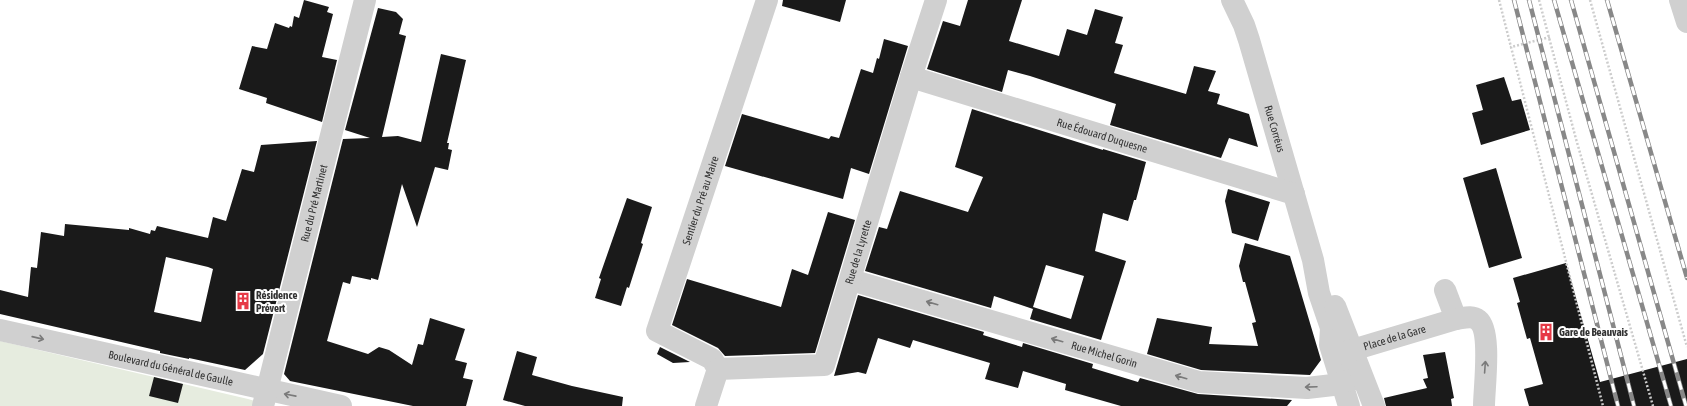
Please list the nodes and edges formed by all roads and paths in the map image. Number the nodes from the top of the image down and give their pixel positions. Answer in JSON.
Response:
{"nodes":[{"id":1,"x":365,"y":0,"type":"edge"},
{"id":2,"x":767,"y":0,"type":"edge"},
{"id":3,"x":936,"y":0,"type":"edge"},
{"id":4,"x":1232,"y":0,"type":"edge"},
{"id":5,"x":1499,"y":0,"type":"edge"},
{"id":6,"x":1539,"y":0,"type":"edge"},
{"id":7,"x":1590,"y":0,"type":"edge"},
{"id":8,"x":1680,"y":0,"type":"edge"},
{"id":9,"x":1687,"y":22,"type":"edge"},
{"id":10,"x":1550,"y":37,"type":"junction"},
{"id":11,"x":1511,"y":47,"type":"junction"},
{"id":12,"x":911,"y":77,"type":"junction"},
{"id":13,"x":1294,"y":194,"type":"junction"},
{"id":14,"x":1312,"y":260,"type":"junction"},
{"id":15,"x":851,"y":280,"type":"junction"},
{"id":16,"x":1445,"y":290,"type":"dead end"},
{"id":17,"x":1456,"y":319,"type":"junction"},
{"id":18,"x":0,"y":330,"type":"edge"},
{"id":19,"x":1687,"y":347,"type":"edge"},
{"id":20,"x":1343,"y":352,"type":"junction"},
{"id":21,"x":718,"y":369,"type":"junction"},
{"id":22,"x":1352,"y":380,"type":"junction"},
{"id":23,"x":265,"y":398,"type":"edge"},
{"id":24,"x":341,"y":406,"type":"edge"},
{"id":25,"x":706,"y":406,"type":"edge"},
{"id":26,"x":1349,"y":406,"type":"edge"},
{"id":27,"x":1361,"y":406,"type":"edge"},
{"id":28,"x":1374,"y":406,"type":"edge"},
{"id":29,"x":1484,"y":406,"type":"edge"},
{"id":30,"x":1604,"y":406,"type":"edge"},
{"id":31,"x":1653,"y":406,"type":"edge"}],
"edges":[{"from":1,"to":23,"type":"street","name":"Rue du Pré Martinet"},
{"from":2,"to":21,"type":"street","name":"Sentier du Pré au Maire"},
{"from":3,"to":12,"type":"street","name":"Rue de la Lyrette"},
{"from":4,"to":13,"type":"street","name":"Rue Corréus"},
{"from":5,"to":11,"type":"path"},
{"from":6,"to":10,"type":"path"},
{"from":7,"to":19,"type":"path"},
{"from":8,"to":9,"type":"street"},
{"from":10,"to":11,"type":"path"},
{"from":10,"to":31,"type":"path"},
{"from":11,"to":30,"type":"path"},
{"from":12,"to":13,"type":"street","name":"Rue Édouard Duquesne"},
{"from":12,"to":15,"type":"street","name":"Rue de la Lyrette"},
{"from":13,"to":14,"type":"street","name":"Rue Corréus"},
{"from":14,"to":20,"type":"street","name":"Rue Corréus"},
{"from":14,"to":20,"type":"street","name":"Rue Corréus"},
{"from":15,"to":21,"type":"street","name":"Rue de la Lyrette"},
{"from":22,"to":15,"type":"street","name":"Rue Michel Gorin","one_way":true},
{"from":16,"to":17,"type":"street"},
{"from":17,"to":20,"type":"street","name":"Place de la Gare"},
{"from":29,"to":17,"type":"street","name":"Place de la Gare","one_way":true},
{"from":18,"to":23,"type":"street","name":"Boulevard du Général de Gaulle","one_way":true},
{"from":20,"to":22,"type":"street","name":"Rue Corréus"},
{"from":21,"to":25,"type":"street"},
{"from":22,"to":26,"type":"street","name":"Rue Corréus"},
{"from":22,"to":27,"type":"street"},
{"from":22,"to":28,"type":"street","name":"Rue Corréus"},
{"from":24,"to":23,"type":"street","name":"Boulevard du Général de Gaulle","one_way":true}]}
